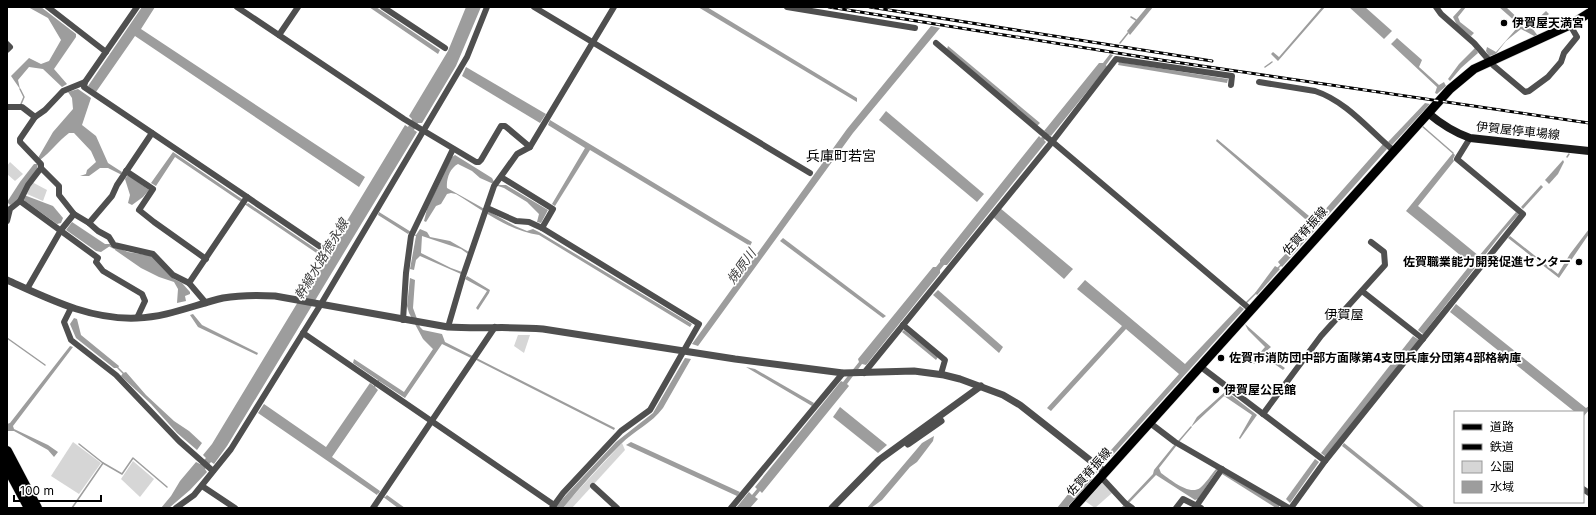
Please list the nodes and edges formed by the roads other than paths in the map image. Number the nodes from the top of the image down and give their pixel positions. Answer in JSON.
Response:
{"nodes":[{"id":1,"x":48,"y":7,"type":"edge"},
{"id":2,"x":137,"y":7,"type":"edge"},
{"id":3,"x":237,"y":7,"type":"edge"},
{"id":4,"x":298,"y":7,"type":"edge"},
{"id":5,"x":383,"y":7,"type":"edge"},
{"id":6,"x":487,"y":7,"type":"edge"},
{"id":7,"x":534,"y":7,"type":"edge"},
{"id":8,"x":614,"y":7,"type":"edge"},
{"id":9,"x":787,"y":7,"type":"edge"},
{"id":10,"x":1436,"y":7,"type":"edge"},
{"id":11,"x":1589,"y":13,"type":"edge"},
{"id":12,"x":1570,"y":25,"type":"junction"},
{"id":13,"x":915,"y":28,"type":"dead end"},
{"id":14,"x":279,"y":35,"type":"junction"},
{"id":15,"x":593,"y":42,"type":"junction"},
{"id":16,"x":936,"y":43,"type":"dead end"},
{"id":17,"x":7,"y":44,"type":"edge"},
{"id":18,"x":445,"y":48,"type":"dead end"},
{"id":19,"x":7,"y":50,"type":"edge"},
{"id":20,"x":106,"y":52,"type":"junction"},
{"id":21,"x":1490,"y":62,"type":"junction"},
{"id":22,"x":85,"y":82,"type":"junction"},
{"id":23,"x":1259,"y":82,"type":"dead end"},
{"id":24,"x":1231,"y":85,"type":"dead end"},
{"id":25,"x":7,"y":108,"type":"edge"},
{"id":26,"x":1428,"y":113,"type":"junction"},
{"id":27,"x":36,"y":116,"type":"junction"},
{"id":28,"x":423,"y":131,"type":"junction"},
{"id":29,"x":152,"y":133,"type":"junction"},
{"id":30,"x":1470,"y":138,"type":"junction"},
{"id":31,"x":1050,"y":140,"type":"junction"},
{"id":32,"x":530,"y":147,"type":"junction"},
{"id":33,"x":453,"y":149,"type":"junction"},
{"id":34,"x":1394,"y":151,"type":"junction"},
{"id":35,"x":1589,"y":151,"type":"edge"},
{"id":36,"x":41,"y":166,"type":"junction"},
{"id":37,"x":810,"y":172,"type":"dead end"},
{"id":38,"x":124,"y":174,"type":"junction"},
{"id":39,"x":501,"y":177,"type":"junction"},
{"id":40,"x":22,"y":198,"type":"junction"},
{"id":41,"x":246,"y":198,"type":"junction"},
{"id":42,"x":8,"y":208,"type":"edge"},
{"id":43,"x":486,"y":211,"type":"junction"},
{"id":44,"x":74,"y":214,"type":"junction"},
{"id":45,"x":7,"y":221,"type":"edge"},
{"id":46,"x":89,"y":223,"type":"junction"},
{"id":47,"x":542,"y":228,"type":"junction"},
{"id":48,"x":61,"y":230,"type":"junction"},
{"id":49,"x":1371,"y":242,"type":"dead end"},
{"id":50,"x":325,"y":250,"type":"dead end"},
{"id":51,"x":206,"y":259,"type":"junction"},
{"id":52,"x":7,"y":280,"type":"edge"},
{"id":53,"x":189,"y":283,"type":"junction"},
{"id":54,"x":27,"y":289,"type":"junction"},
{"id":55,"x":1362,"y":291,"type":"junction"},
{"id":56,"x":206,"y":302,"type":"junction"},
{"id":57,"x":319,"y":304,"type":"junction"},
{"id":58,"x":71,"y":308,"type":"junction"},
{"id":59,"x":1249,"y":309,"type":"junction"},
{"id":60,"x":137,"y":318,"type":"junction"},
{"id":61,"x":403,"y":320,"type":"junction"},
{"id":62,"x":903,"y":325,"type":"junction"},
{"id":63,"x":448,"y":327,"type":"junction"},
{"id":64,"x":496,"y":327,"type":"junction"},
{"id":65,"x":303,"y":333,"type":"junction"},
{"id":66,"x":1423,"y":339,"type":"junction"},
{"id":67,"x":683,"y":351,"type":"junction"},
{"id":68,"x":1200,"y":367,"type":"junction"},
{"id":69,"x":846,"y":373,"type":"junction"},
{"id":70,"x":860,"y":373,"type":"junction"},
{"id":71,"x":941,"y":374,"type":"junction"},
{"id":72,"x":981,"y":386,"type":"junction"},
{"id":73,"x":1263,"y":414,"type":"junction"},
{"id":74,"x":432,"y":421,"type":"junction"},
{"id":75,"x":1150,"y":422,"type":"junction"},
{"id":76,"x":7,"y":451,"type":"edge"},
{"id":77,"x":1322,"y":459,"type":"junction"},
{"id":78,"x":7,"y":467,"type":"edge"},
{"id":79,"x":1101,"y":470,"type":"junction"},
{"id":80,"x":213,"y":471,"type":"junction"},
{"id":81,"x":1221,"y":471,"type":"junction"},
{"id":82,"x":202,"y":486,"type":"junction"},
{"id":83,"x":593,"y":486,"type":"dead end"},
{"id":84,"x":1128,"y":506,"type":"edge"},
{"id":85,"x":553,"y":507,"type":"edge"},
{"id":86,"x":1199,"y":507,"type":"edge"},
{"id":87,"x":29,"y":508,"type":"edge"},
{"id":88,"x":38,"y":508,"type":"edge"},
{"id":89,"x":176,"y":508,"type":"edge"},
{"id":90,"x":235,"y":508,"type":"edge"},
{"id":91,"x":373,"y":508,"type":"edge"},
{"id":92,"x":617,"y":508,"type":"edge"},
{"id":93,"x":731,"y":508,"type":"edge"},
{"id":94,"x":832,"y":508,"type":"edge"},
{"id":95,"x":1074,"y":508,"type":"edge"},
{"id":96,"x":1176,"y":508,"type":"edge"},
{"id":97,"x":1287,"y":508,"type":"edge"}],
"edges":[{"from":1,"to":20,"type":"street"},
{"from":2,"to":20,"type":"street"},
{"from":3,"to":14,"type":"street"},
{"from":4,"to":14,"type":"street"},
{"from":5,"to":18,"type":"street"},
{"from":6,"to":28,"type":"street"},
{"from":7,"to":15,"type":"street"},
{"from":8,"to":15,"type":"street"},
{"from":9,"to":13,"type":"street"},
{"from":10,"to":21,"type":"street"},
{"from":11,"to":12,"type":"main road","name":"佐賀脊振線"},
{"from":12,"to":21,"type":"main road","name":"佐賀脊振線"},
{"from":12,"to":21,"type":"street"},
{"from":14,"to":28,"type":"street"},
{"from":15,"to":32,"type":"street"},
{"from":15,"to":37,"type":"street"},
{"from":16,"to":31,"type":"street"},
{"from":17,"to":19,"type":"street"},
{"from":20,"to":22,"type":"street"},
{"from":21,"to":26,"type":"main road","name":"佐賀脊振線"},
{"from":22,"to":27,"type":"street"},
{"from":22,"to":29,"type":"street"},
{"from":23,"to":34,"type":"street"},
{"from":24,"to":31,"type":"street"},
{"from":25,"to":27,"type":"street"},
{"from":26,"to":30,"type":"main road","name":"伊賀屋停車場線"},
{"from":26,"to":34,"type":"main road","name":"佐賀脊振線"},
{"from":27,"to":36,"type":"street"},
{"from":28,"to":33,"type":"street"},
{"from":28,"to":57,"type":"street"},
{"from":29,"to":38,"type":"street"},
{"from":29,"to":41,"type":"street"},
{"from":30,"to":35,"type":"main road","name":"伊賀屋停車場線"},
{"from":30,"to":66,"type":"street"},
{"from":31,"to":59,"type":"street"},
{"from":31,"to":62,"type":"street"},
{"from":32,"to":33,"type":"street"},
{"from":32,"to":39,"type":"street"},
{"from":33,"to":61,"type":"street"},
{"from":34,"to":59,"type":"main road","name":"佐賀脊振線"},
{"from":36,"to":40,"type":"street"},
{"from":36,"to":44,"type":"street"},
{"from":38,"to":46,"type":"street"},
{"from":38,"to":51,"type":"street"},
{"from":39,"to":43,"type":"street"},
{"from":39,"to":47,"type":"street"},
{"from":40,"to":42,"type":"street"},
{"from":40,"to":48,"type":"street"},
{"from":41,"to":50,"type":"street"},
{"from":41,"to":51,"type":"street"},
{"from":42,"to":45,"type":"street"},
{"from":43,"to":47,"type":"street"},
{"from":43,"to":63,"type":"street"},
{"from":44,"to":46,"type":"street"},
{"from":44,"to":48,"type":"street"},
{"from":46,"to":53,"type":"street"},
{"from":47,"to":67,"type":"street"},
{"from":48,"to":54,"type":"street"},
{"from":48,"to":60,"type":"street"},
{"from":49,"to":55,"type":"street"},
{"from":51,"to":53,"type":"street"},
{"from":52,"to":54,"type":"street"},
{"from":53,"to":56,"type":"street"},
{"from":54,"to":58,"type":"street"},
{"from":55,"to":66,"type":"street"},
{"from":55,"to":73,"type":"street"},
{"from":56,"to":57,"type":"street"},
{"from":56,"to":60,"type":"street"},
{"from":57,"to":61,"type":"street"},
{"from":57,"to":65,"type":"street"},
{"from":58,"to":60,"type":"street"},
{"from":58,"to":80,"type":"street"},
{"from":59,"to":68,"type":"main road","name":"佐賀脊振線"},
{"from":61,"to":63,"type":"street"},
{"from":62,"to":70,"type":"street"},
{"from":62,"to":71,"type":"street"},
{"from":63,"to":64,"type":"street"},
{"from":64,"to":67,"type":"street"},
{"from":64,"to":74,"type":"street"},
{"from":65,"to":74,"type":"street"},
{"from":65,"to":80,"type":"street"},
{"from":66,"to":77,"type":"street"},
{"from":67,"to":69,"type":"street"},
{"from":67,"to":85,"type":"street"},
{"from":68,"to":73,"type":"street"},
{"from":68,"to":75,"type":"main road","name":"佐賀脊振線"},
{"from":69,"to":70,"type":"street"},
{"from":69,"to":93,"type":"street"},
{"from":70,"to":71,"type":"street"},
{"from":71,"to":72,"type":"street"},
{"from":72,"to":79,"type":"street"},
{"from":72,"to":94,"type":"street"},
{"from":73,"to":77,"type":"street"},
{"from":74,"to":85,"type":"street"},
{"from":74,"to":91,"type":"street"},
{"from":75,"to":79,"type":"main road","name":"佐賀脊振線"},
{"from":75,"to":81,"type":"street"},
{"from":76,"to":88,"type":"highway"},
{"from":77,"to":97,"type":"street"},
{"from":78,"to":87,"type":"highway"},
{"from":79,"to":84,"type":"street"},
{"from":79,"to":95,"type":"main road","name":"佐賀脊振線"},
{"from":80,"to":82,"type":"street"},
{"from":81,"to":86,"type":"street"},
{"from":81,"to":97,"type":"street"},
{"from":82,"to":89,"type":"street"},
{"from":82,"to":90,"type":"street"},
{"from":83,"to":92,"type":"street"},
{"from":86,"to":96,"type":"street"}]}
